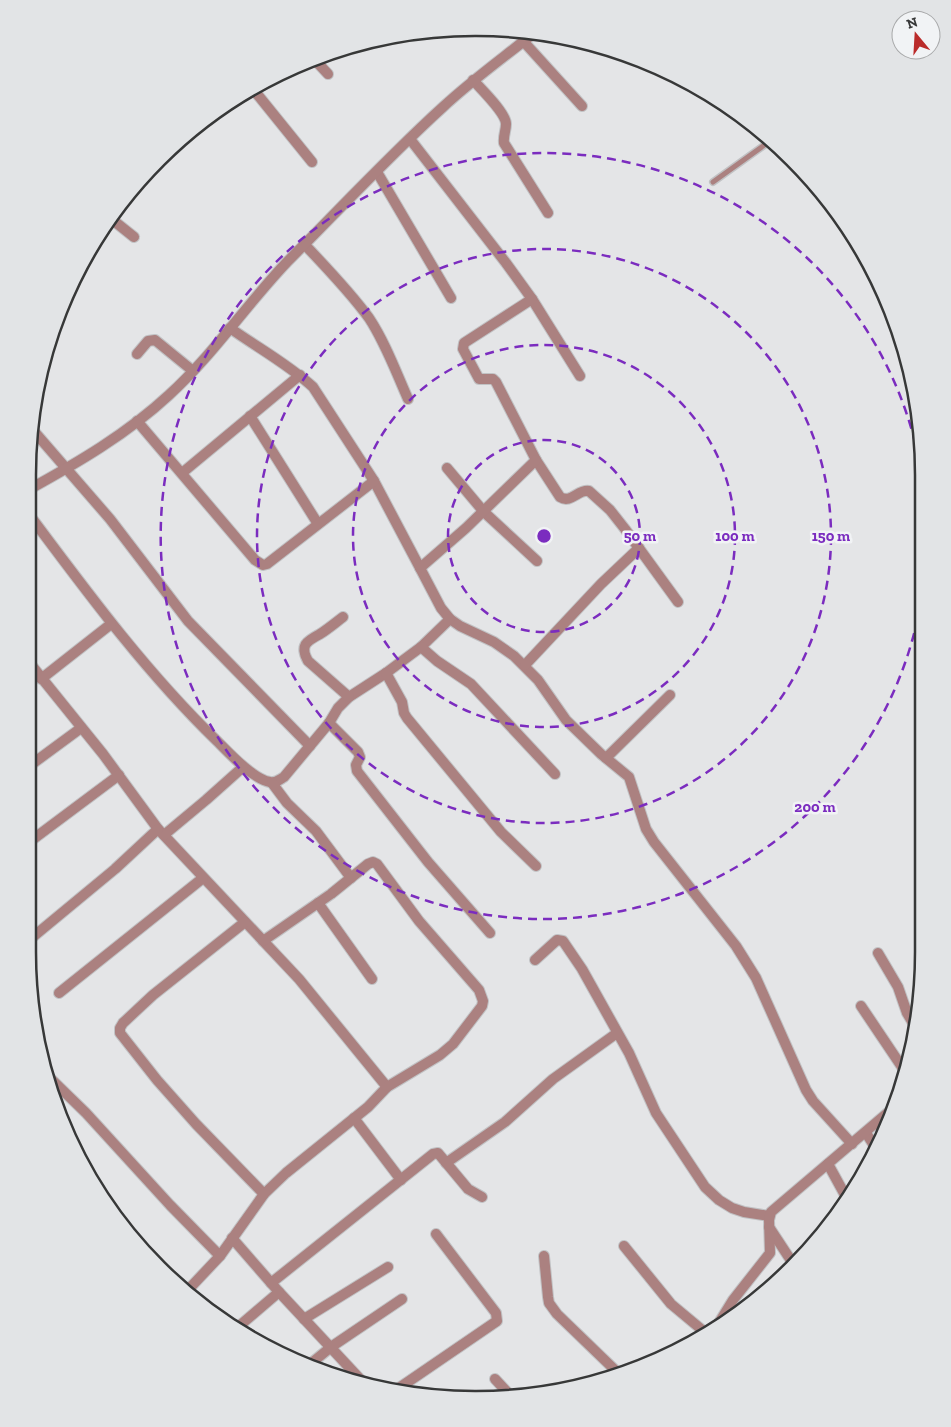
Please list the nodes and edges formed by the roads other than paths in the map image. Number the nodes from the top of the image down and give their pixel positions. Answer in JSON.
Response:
{"nodes":[{"id":1,"x":527,"y":39,"type":"edge"},
{"id":2,"x":524,"y":42,"type":"junction"},
{"id":3,"x":320,"y":65,"type":"edge"},
{"id":4,"x":328,"y":74,"type":"dead end"},
{"id":5,"x":473,"y":80,"type":"junction"},
{"id":6,"x":257,"y":94,"type":"edge"},
{"id":7,"x":582,"y":106,"type":"dead end"},
{"id":8,"x":410,"y":139,"type":"junction"},
{"id":9,"x":765,"y":145,"type":"edge"},
{"id":10,"x":312,"y":162,"type":"dead end"},
{"id":11,"x":377,"y":172,"type":"junction"},
{"id":12,"x":713,"y":182,"type":"dead end"},
{"id":13,"x":548,"y":213,"type":"dead end"},
{"id":14,"x":116,"y":223,"type":"edge"},
{"id":15,"x":134,"y":237,"type":"dead end"},
{"id":16,"x":305,"y":245,"type":"junction"},
{"id":17,"x":451,"y":298,"type":"dead end"},
{"id":18,"x":532,"y":299,"type":"junction"},
{"id":19,"x":230,"y":328,"type":"junction"},
{"id":20,"x":136,"y":354,"type":"dead end"},
{"id":21,"x":193,"y":371,"type":"junction"},
{"id":22,"x":300,"y":375,"type":"junction"},
{"id":23,"x":580,"y":376,"type":"dead end"},
{"id":24,"x":408,"y":399,"type":"dead end"},
{"id":25,"x":250,"y":416,"type":"junction"},
{"id":26,"x":138,"y":421,"type":"junction"},
{"id":27,"x":38,"y":436,"type":"edge"},
{"id":28,"x":536,"y":460,"type":"junction"},
{"id":29,"x":447,"y":468,"type":"dead end"},
{"id":30,"x":66,"y":469,"type":"junction"},
{"id":31,"x":182,"y":473,"type":"junction"},
{"id":32,"x":374,"y":481,"type":"junction"},
{"id":33,"x":36,"y":486,"type":"edge"},
{"id":34,"x":484,"y":512,"type":"junction"},
{"id":35,"x":36,"y":524,"type":"edge"},
{"id":36,"x":318,"y":524,"type":"junction"},
{"id":37,"x":639,"y":548,"type":"junction"},
{"id":38,"x":537,"y":561,"type":"dead end"},
{"id":39,"x":420,"y":568,"type":"junction"},
{"id":40,"x":678,"y":602,"type":"dead end"},
{"id":41,"x":343,"y":617,"type":"dead end"},
{"id":42,"x":450,"y":619,"type":"junction"},
{"id":43,"x":111,"y":624,"type":"junction"},
{"id":44,"x":420,"y":647,"type":"junction"},
{"id":45,"x":525,"y":665,"type":"junction"},
{"id":46,"x":36,"y":672,"type":"edge"},
{"id":47,"x":386,"y":674,"type":"junction"},
{"id":48,"x":41,"y":679,"type":"junction"},
{"id":49,"x":670,"y":695,"type":"dead end"},
{"id":50,"x":349,"y":697,"type":"junction"},
{"id":51,"x":329,"y":723,"type":"junction"},
{"id":52,"x":81,"y":728,"type":"junction"},
{"id":53,"x":310,"y":746,"type":"junction"},
{"id":54,"x":606,"y":758,"type":"junction"},
{"id":55,"x":36,"y":761,"type":"edge"},
{"id":56,"x":243,"y":767,"type":"junction"},
{"id":57,"x":555,"y":774,"type":"dead end"},
{"id":58,"x":119,"y":775,"type":"junction"},
{"id":59,"x":272,"y":783,"type":"junction"},
{"id":60,"x":161,"y":832,"type":"junction"},
{"id":61,"x":36,"y":837,"type":"edge"},
{"id":62,"x":536,"y":866,"type":"dead end"},
{"id":63,"x":202,"y":878,"type":"junction"},
{"id":64,"x":351,"y":878,"type":"junction"},
{"id":65,"x":318,"y":903,"type":"junction"},
{"id":66,"x":245,"y":922,"type":"junction"},
{"id":67,"x":36,"y":934,"type":"edge"},
{"id":68,"x":490,"y":934,"type":"dead end"},
{"id":69,"x":263,"y":941,"type":"junction"},
{"id":70,"x":878,"y":953,"type":"dead end"},
{"id":71,"x":535,"y":960,"type":"dead end"},
{"id":72,"x":372,"y":979,"type":"dead end"},
{"id":73,"x":60,"y":993,"type":"dead end"},
{"id":74,"x":860,"y":1006,"type":"dead end"},
{"id":75,"x":910,"y":1017,"type":"edge"},
{"id":76,"x":617,"y":1032,"type":"junction"},
{"id":77,"x":900,"y":1064,"type":"edge"},
{"id":78,"x":58,"y":1085,"type":"edge"},
{"id":79,"x":387,"y":1087,"type":"junction"},
{"id":80,"x":354,"y":1118,"type":"junction"},
{"id":81,"x":881,"y":1119,"type":"edge"},
{"id":82,"x":866,"y":1133,"type":"junction"},
{"id":83,"x":871,"y":1141,"type":"edge"},
{"id":84,"x":852,"y":1144,"type":"junction"},
{"id":85,"x":446,"y":1163,"type":"junction"},
{"id":86,"x":828,"y":1164,"type":"junction"},
{"id":87,"x":401,"y":1180,"type":"junction"},
{"id":88,"x":843,"y":1192,"type":"edge"},
{"id":89,"x":264,"y":1194,"type":"junction"},
{"id":90,"x":482,"y":1198,"type":"dead end"},
{"id":91,"x":769,"y":1221,"type":"junction"},
{"id":92,"x":436,"y":1234,"type":"dead end"},
{"id":93,"x":232,"y":1238,"type":"junction"},
{"id":94,"x":624,"y":1246,"type":"dead end"},
{"id":95,"x":220,"y":1256,"type":"junction"},
{"id":96,"x":544,"y":1256,"type":"dead end"},
{"id":97,"x":790,"y":1258,"type":"edge"},
{"id":98,"x":388,"y":1267,"type":"dead end"},
{"id":99,"x":271,"y":1283,"type":"junction"},
{"id":100,"x":191,"y":1286,"type":"edge"},
{"id":101,"x":279,"y":1292,"type":"junction"},
{"id":102,"x":402,"y":1299,"type":"dead end"},
{"id":103,"x":725,"y":1313,"type":"edge"},
{"id":104,"x":304,"y":1319,"type":"junction"},
{"id":105,"x":243,"y":1324,"type":"edge"},
{"id":106,"x":701,"y":1329,"type":"edge"},
{"id":107,"x":331,"y":1348,"type":"junction"},
{"id":108,"x":315,"y":1360,"type":"edge"},
{"id":109,"x":613,"y":1368,"type":"edge"},
{"id":110,"x":356,"y":1374,"type":"edge"},
{"id":111,"x":495,"y":1380,"type":"dead end"},
{"id":112,"x":404,"y":1385,"type":"edge"},
{"id":113,"x":505,"y":1390,"type":"edge"}],
"edges":[{"from":1,"to":2,"type":"street"},
{"from":2,"to":5,"type":"street"},
{"from":2,"to":7,"type":"street"},
{"from":3,"to":4,"type":"street"},
{"from":5,"to":8,"type":"street"},
{"from":5,"to":13,"type":"street"},
{"from":6,"to":10,"type":"street"},
{"from":8,"to":11,"type":"street"},
{"from":8,"to":18,"type":"street"},
{"from":9,"to":12,"type":"lane"},
{"from":11,"to":16,"type":"street"},
{"from":11,"to":17,"type":"street"},
{"from":14,"to":15,"type":"street"},
{"from":16,"to":19,"type":"street"},
{"from":16,"to":24,"type":"street"},
{"from":18,"to":23,"type":"street"},
{"from":18,"to":28,"type":"street"},
{"from":19,"to":21,"type":"street"},
{"from":19,"to":22,"type":"street"},
{"from":20,"to":21,"type":"street"},
{"from":21,"to":26,"type":"street"},
{"from":22,"to":25,"type":"street"},
{"from":22,"to":32,"type":"street"},
{"from":25,"to":31,"type":"street"},
{"from":25,"to":36,"type":"street"},
{"from":26,"to":30,"type":"street"},
{"from":26,"to":31,"type":"street"},
{"from":27,"to":30,"type":"street"},
{"from":28,"to":34,"type":"street"},
{"from":28,"to":37,"type":"street"},
{"from":29,"to":34,"type":"street"},
{"from":30,"to":33,"type":"street"},
{"from":30,"to":53,"type":"street"},
{"from":31,"to":36,"type":"street"},
{"from":32,"to":36,"type":"street"},
{"from":32,"to":39,"type":"street"},
{"from":34,"to":38,"type":"street"},
{"from":34,"to":39,"type":"street"},
{"from":35,"to":43,"type":"street"},
{"from":37,"to":40,"type":"street"},
{"from":37,"to":45,"type":"street"},
{"from":39,"to":42,"type":"street"},
{"from":41,"to":50,"type":"street"},
{"from":42,"to":44,"type":"street"},
{"from":42,"to":45,"type":"street"},
{"from":43,"to":48,"type":"street"},
{"from":43,"to":56,"type":"street"},
{"from":44,"to":47,"type":"street"},
{"from":44,"to":57,"type":"street"},
{"from":45,"to":54,"type":"street"},
{"from":46,"to":48,"type":"street"},
{"from":47,"to":50,"type":"street"},
{"from":47,"to":62,"type":"street"},
{"from":48,"to":52,"type":"street"},
{"from":49,"to":54,"type":"street"},
{"from":50,"to":51,"type":"street"},
{"from":51,"to":53,"type":"street"},
{"from":51,"to":68,"type":"street"},
{"from":52,"to":55,"type":"street"},
{"from":52,"to":58,"type":"street"},
{"from":53,"to":59,"type":"street"},
{"from":54,"to":84,"type":"street"},
{"from":56,"to":59,"type":"street"},
{"from":56,"to":60,"type":"street"},
{"from":58,"to":60,"type":"street"},
{"from":58,"to":61,"type":"street"},
{"from":59,"to":64,"type":"street"},
{"from":60,"to":63,"type":"street"},
{"from":60,"to":67,"type":"street"},
{"from":63,"to":66,"type":"street"},
{"from":63,"to":73,"type":"street"},
{"from":64,"to":65,"type":"street"},
{"from":64,"to":79,"type":"street"},
{"from":65,"to":69,"type":"street"},
{"from":65,"to":72,"type":"street"},
{"from":66,"to":69,"type":"street"},
{"from":66,"to":89,"type":"street"},
{"from":69,"to":79,"type":"street"},
{"from":70,"to":75,"type":"street"},
{"from":71,"to":76,"type":"street"},
{"from":74,"to":77,"type":"street"},
{"from":76,"to":85,"type":"street"},
{"from":76,"to":91,"type":"street"},
{"from":78,"to":95,"type":"street"},
{"from":79,"to":80,"type":"street"},
{"from":80,"to":87,"type":"street"},
{"from":80,"to":89,"type":"street"},
{"from":81,"to":82,"type":"street"},
{"from":82,"to":83,"type":"street"},
{"from":82,"to":84,"type":"street"},
{"from":84,"to":86,"type":"street"},
{"from":85,"to":87,"type":"street"},
{"from":85,"to":90,"type":"street"},
{"from":86,"to":88,"type":"street"},
{"from":86,"to":91,"type":"street"},
{"from":87,"to":99,"type":"street"},
{"from":89,"to":93,"type":"street"},
{"from":91,"to":97,"type":"street"},
{"from":91,"to":103,"type":"street"},
{"from":92,"to":112,"type":"street"},
{"from":93,"to":95,"type":"street"},
{"from":93,"to":99,"type":"street"},
{"from":94,"to":106,"type":"street"},
{"from":95,"to":100,"type":"street"},
{"from":96,"to":109,"type":"street"},
{"from":98,"to":104,"type":"street"},
{"from":99,"to":101,"type":"street"},
{"from":101,"to":104,"type":"street"},
{"from":101,"to":105,"type":"street"},
{"from":102,"to":107,"type":"street"},
{"from":104,"to":107,"type":"street"},
{"from":107,"to":108,"type":"street"},
{"from":107,"to":110,"type":"street"},
{"from":111,"to":113,"type":"street"}]}
